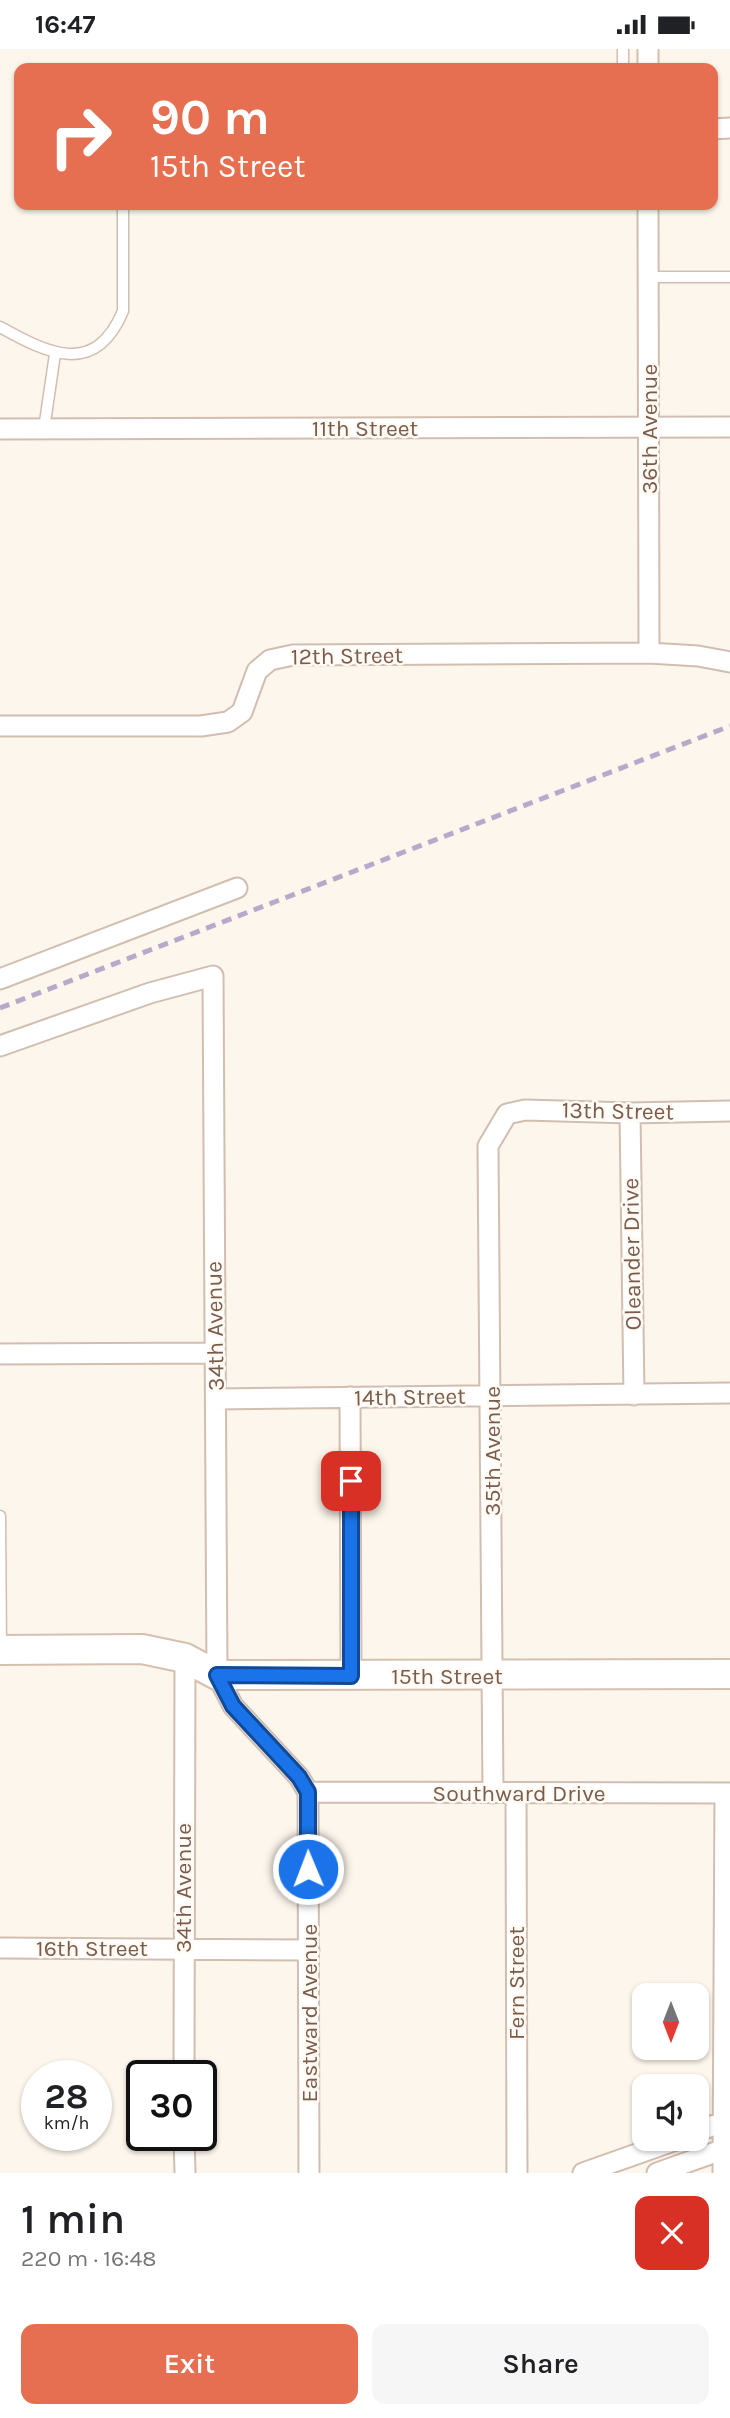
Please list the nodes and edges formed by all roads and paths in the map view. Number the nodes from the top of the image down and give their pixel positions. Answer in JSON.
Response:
{"nodes":[{"id":1,"x":123,"y":210,"type":"edge"},
{"id":2,"x":648,"y":210,"type":"edge"},
{"id":3,"x":649,"y":277,"type":"junction"},
{"id":4,"x":730,"y":277,"type":"edge"},
{"id":5,"x":0,"y":327,"type":"edge"},
{"id":6,"x":55,"y":354,"type":"junction"},
{"id":7,"x":649,"y":427,"type":"junction"},
{"id":8,"x":730,"y":427,"type":"edge"},
{"id":9,"x":0,"y":429,"type":"edge"},
{"id":10,"x":44,"y":429,"type":"junction"},
{"id":11,"x":649,"y":653,"type":"junction"},
{"id":12,"x":730,"y":662,"type":"edge"},
{"id":13,"x":0,"y":726,"type":"edge"},
{"id":14,"x":237,"y":887,"type":"dead end"},
{"id":15,"x":0,"y":979,"type":"edge"},
{"id":16,"x":0,"y":1046,"type":"edge"},
{"id":17,"x":730,"y":1111,"type":"edge"},
{"id":18,"x":631,"y":1113,"type":"junction"},
{"id":19,"x":507,"y":1114,"type":"joint"},
{"id":20,"x":214,"y":1353,"type":"junction"},
{"id":21,"x":0,"y":1355,"type":"edge"},
{"id":22,"x":730,"y":1394,"type":"edge"},
{"id":23,"x":634,"y":1395,"type":"junction"},
{"id":24,"x":492,"y":1396,"type":"junction"},
{"id":25,"x":351,"y":1398,"type":"junction"},
{"id":26,"x":216,"y":1399,"type":"junction"},
{"id":27,"x":0,"y":1516,"type":"edge"},
{"id":28,"x":1,"y":1650,"type":"edge"},
{"id":29,"x":185,"y":1658,"type":"junction"},
{"id":30,"x":730,"y":1674,"type":"edge"},
{"id":31,"x":217,"y":1675,"type":"junction"},
{"id":32,"x":351,"y":1676,"type":"junction"},
{"id":33,"x":492,"y":1676,"type":"junction"},
{"id":34,"x":308,"y":1792,"type":"junction"},
{"id":35,"x":493,"y":1793,"type":"junction"},
{"id":36,"x":516,"y":1793,"type":"junction"},
{"id":37,"x":727,"y":1793,"type":"edge"},
{"id":38,"x":0,"y":1948,"type":"edge"},
{"id":39,"x":182,"y":1949,"type":"junction"},
{"id":40,"x":309,"y":1950,"type":"junction"},
{"id":41,"x":184,"y":2060,"type":"edge"},
{"id":42,"x":727,"y":2121,"type":"edge"},
{"id":43,"x":709,"y":2127,"type":"edge"},
{"id":44,"x":727,"y":2149,"type":"edge"},
{"id":45,"x":184,"y":2151,"type":"edge"},
{"id":46,"x":645,"y":2151,"type":"edge"},
{"id":47,"x":185,"y":2173,"type":"edge"},
{"id":48,"x":309,"y":2173,"type":"edge"},
{"id":49,"x":517,"y":2173,"type":"edge"},
{"id":50,"x":583,"y":2173,"type":"edge"},
{"id":51,"x":657,"y":2173,"type":"edge"},
{"id":52,"x":723,"y":2173,"type":"edge"}],
"edges":[{"from":1,"to":6,"type":"lane"},
{"from":2,"to":3,"type":"street","name":"36th Avenue"},
{"from":3,"to":4,"type":"lane"},
{"from":3,"to":7,"type":"street","name":"36th Avenue"},
{"from":5,"to":6,"type":"lane"},
{"from":6,"to":10,"type":"lane"},
{"from":7,"to":8,"type":"street","name":"11th Street"},
{"from":7,"to":10,"type":"street","name":"11th Street"},
{"from":7,"to":11,"type":"street","name":"36th Avenue"},
{"from":9,"to":10,"type":"street","name":"11th Street"},
{"from":11,"to":12,"type":"street","name":"12th Street"},
{"from":11,"to":13,"type":"street","name":"12th Street"},
{"from":14,"to":15,"type":"street"},
{"from":16,"to":20,"type":"street","name":"34th Avenue"},
{"from":17,"to":18,"type":"street","name":"13th Street"},
{"from":18,"to":19,"type":"street","name":"13th Street"},
{"from":18,"to":23,"type":"street","name":"Oleander Drive"},
{"from":19,"to":24,"type":"street","name":"35th Avenue"},
{"from":20,"to":21,"type":"street"},
{"from":20,"to":26,"type":"street","name":"34th Avenue"},
{"from":22,"to":23,"type":"street","name":"14th Street"},
{"from":23,"to":24,"type":"street","name":"14th Street"},
{"from":24,"to":25,"type":"street","name":"14th Street"},
{"from":24,"to":33,"type":"street","name":"35th Avenue"},
{"from":25,"to":26,"type":"street","name":"14th Street"},
{"from":25,"to":32,"type":"street"},
{"from":26,"to":31,"type":"street","name":"34th Avenue"},
{"from":27,"to":28,"type":"lane"},
{"from":28,"to":29,"type":"main road","name":"15th Street"},
{"from":29,"to":31,"type":"main road","name":"15th Street"},
{"from":29,"to":39,"type":"street","name":"34th Avenue"},
{"from":30,"to":33,"type":"main road","name":"15th Street"},
{"from":31,"to":32,"type":"main road","name":"15th Street"},
{"from":31,"to":34,"type":"street"},
{"from":32,"to":33,"type":"main road","name":"15th Street"},
{"from":33,"to":35,"type":"street","name":"35th Avenue"},
{"from":34,"to":35,"type":"street","name":"Southward Drive"},
{"from":34,"to":40,"type":"street","name":"Eastward Avenue"},
{"from":35,"to":36,"type":"street","name":"Southward Drive"},
{"from":36,"to":37,"type":"street","name":"Southward Drive"},
{"from":36,"to":49,"type":"street","name":"Fern Street"},
{"from":37,"to":42,"type":"street"},
{"from":38,"to":39,"type":"street","name":"16th Street"},
{"from":39,"to":40,"type":"street","name":"16th Street"},
{"from":39,"to":41,"type":"street","name":"34th Avenue"},
{"from":40,"to":48,"type":"street","name":"Eastward Avenue"},
{"from":42,"to":43,"type":"street"},
{"from":42,"to":44,"type":"street"},
{"from":44,"to":51,"type":"street"},
{"from":44,"to":52,"type":"street"},
{"from":45,"to":47,"type":"street"},
{"from":46,"to":50,"type":"street"}]}
